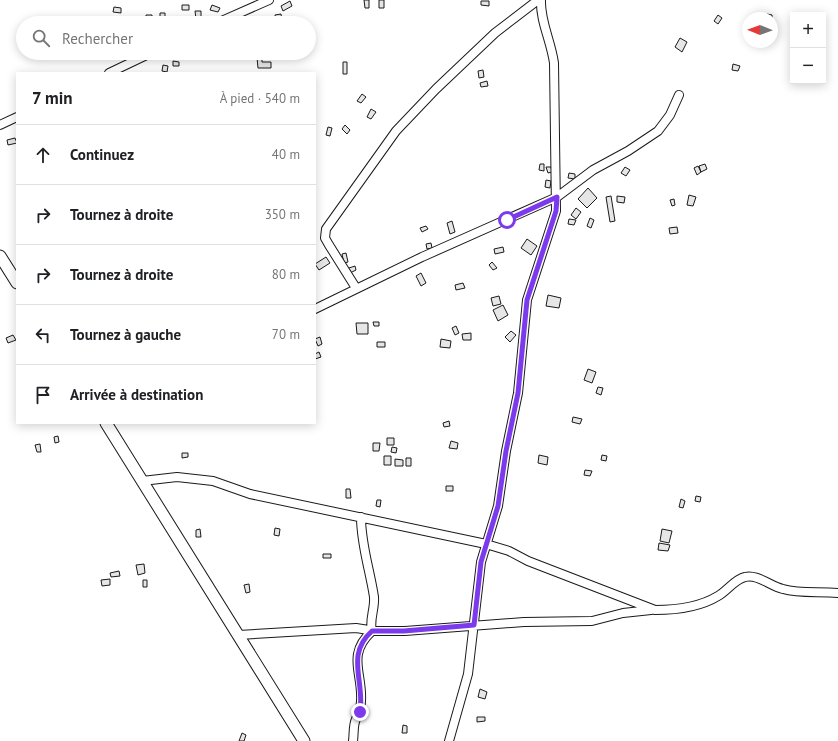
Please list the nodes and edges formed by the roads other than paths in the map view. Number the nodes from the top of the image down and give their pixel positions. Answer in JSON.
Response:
{"nodes":[{"id":1,"x":269,"y":0,"type":"edge"},
{"id":2,"x":538,"y":0,"type":"edge"},
{"id":3,"x":541,"y":0,"type":"edge"},
{"id":4,"x":233,"y":16,"type":"edge"},
{"id":5,"x":136,"y":60,"type":"edge"},
{"id":6,"x":111,"y":72,"type":"edge"},
{"id":7,"x":679,"y":95,"type":"dead end"},
{"id":8,"x":16,"y":117,"type":"edge"},
{"id":9,"x":0,"y":125,"type":"edge"},
{"id":10,"x":557,"y":197,"type":"junction"},
{"id":11,"x":0,"y":256,"type":"edge"},
{"id":12,"x":16,"y":281,"type":"edge"},
{"id":13,"x":356,"y":288,"type":"junction"},
{"id":14,"x":316,"y":308,"type":"edge"},
{"id":15,"x":107,"y":424,"type":"edge"},
{"id":16,"x":142,"y":481,"type":"junction"},
{"id":17,"x":361,"y":517,"type":"junction"},
{"id":18,"x":486,"y":544,"type":"junction"},
{"id":19,"x":838,"y":593,"type":"edge"},
{"id":20,"x":655,"y":610,"type":"junction"},
{"id":21,"x":474,"y":625,"type":"junction"},
{"id":22,"x":372,"y":631,"type":"junction"},
{"id":23,"x":238,"y":635,"type":"junction"},
{"id":24,"x":304,"y":741,"type":"edge"},
{"id":25,"x":353,"y":741,"type":"edge"},
{"id":26,"x":449,"y":741,"type":"edge"}],
"edges":[{"from":1,"to":4,"type":"street"},
{"from":2,"to":13,"type":"street"},
{"from":3,"to":10,"type":"street"},
{"from":5,"to":6,"type":"street"},
{"from":7,"to":10,"type":"street"},
{"from":8,"to":9,"type":"street"},
{"from":10,"to":13,"type":"street"},
{"from":10,"to":18,"type":"street"},
{"from":11,"to":12,"type":"street"},
{"from":13,"to":14,"type":"street"},
{"from":15,"to":16,"type":"street"},
{"from":16,"to":17,"type":"street"},
{"from":16,"to":23,"type":"street"},
{"from":17,"to":18,"type":"street"},
{"from":17,"to":22,"type":"street"},
{"from":18,"to":20,"type":"street"},
{"from":18,"to":21,"type":"street"},
{"from":19,"to":20,"type":"street"},
{"from":20,"to":21,"type":"street"},
{"from":21,"to":22,"type":"street"},
{"from":21,"to":26,"type":"street"},
{"from":22,"to":23,"type":"street"},
{"from":22,"to":25,"type":"street"},
{"from":23,"to":24,"type":"street"}]}
